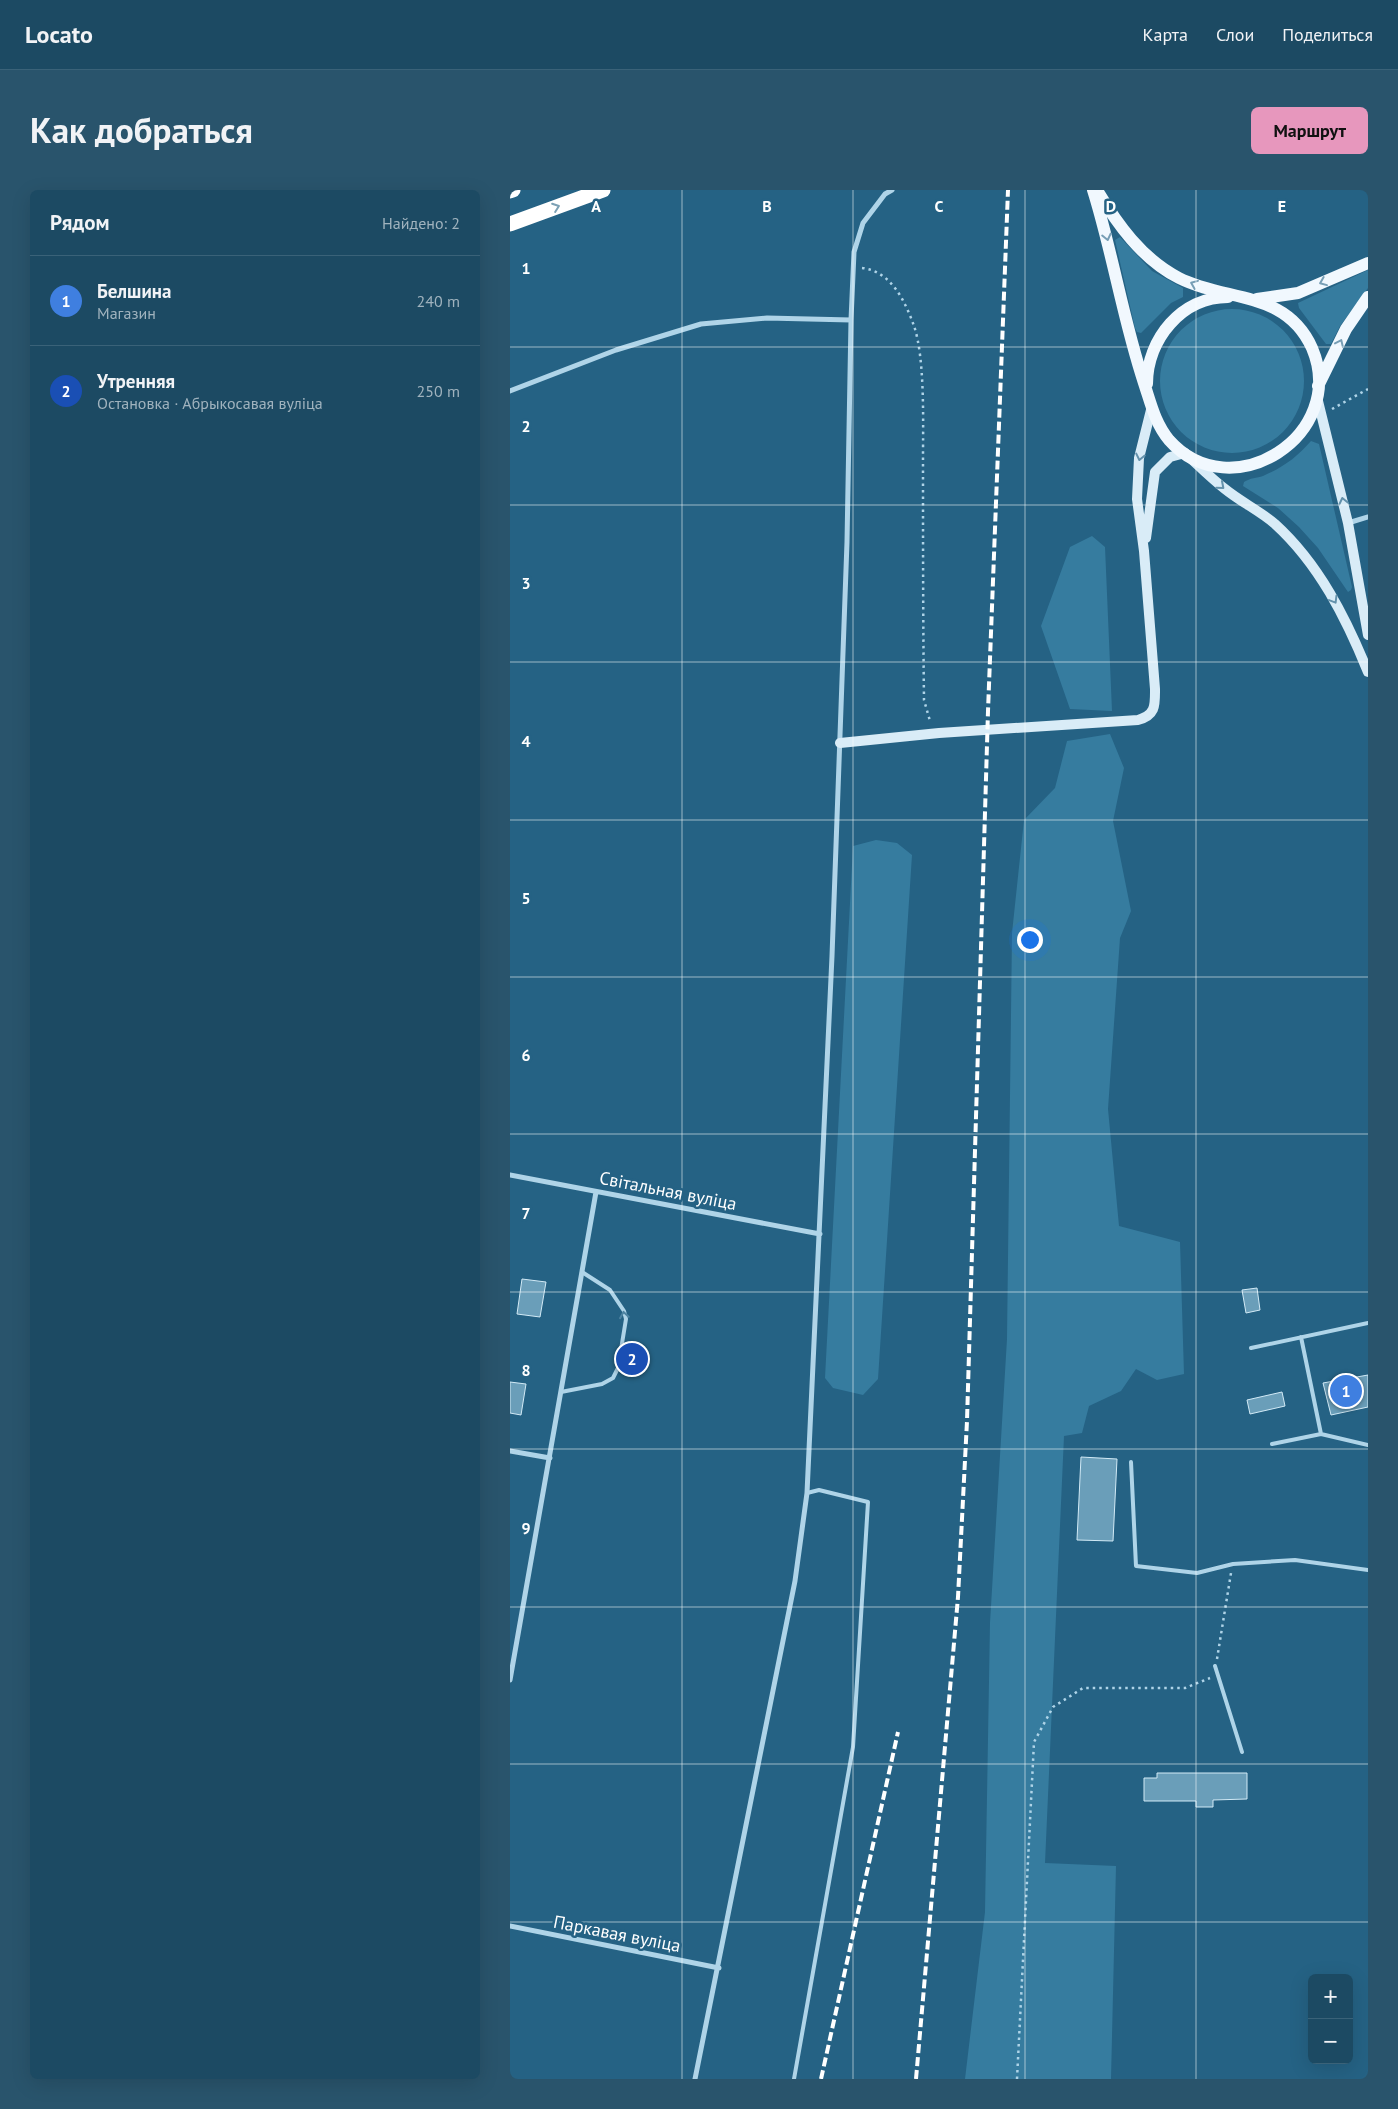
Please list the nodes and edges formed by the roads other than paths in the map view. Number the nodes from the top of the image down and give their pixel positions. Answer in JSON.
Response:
{"nodes":[{"id":1,"x":603,"y":190,"type":"edge"},
{"id":2,"x":892,"y":190,"type":"edge"},
{"id":3,"x":1093,"y":190,"type":"edge"},
{"id":4,"x":1097,"y":190,"type":"edge"},
{"id":5,"x":510,"y":224,"type":"edge"},
{"id":6,"x":1368,"y":263,"type":"edge"},
{"id":7,"x":1241,"y":296,"type":"junction"},
{"id":8,"x":1368,"y":297,"type":"edge"},
{"id":9,"x":1256,"y":299,"type":"junction"},
{"id":10,"x":851,"y":320,"type":"junction"},
{"id":11,"x":510,"y":391,"type":"edge"},
{"id":12,"x":1318,"y":391,"type":"junction"},
{"id":13,"x":1147,"y":392,"type":"junction"},
{"id":14,"x":1151,"y":410,"type":"junction"},
{"id":15,"x":1185,"y":453,"type":"junction"},
{"id":16,"x":1368,"y":517,"type":"edge"},
{"id":17,"x":1348,"y":523,"type":"junction"},
{"id":18,"x":1144,"y":551,"type":"junction"},
{"id":19,"x":1368,"y":635,"type":"edge"},
{"id":20,"x":1368,"y":672,"type":"edge"},
{"id":21,"x":840,"y":742,"type":"junction"},
{"id":22,"x":510,"y":1175,"type":"edge"},
{"id":23,"x":596,"y":1192,"type":"junction"},
{"id":24,"x":820,"y":1234,"type":"junction"},
{"id":25,"x":582,"y":1272,"type":"junction"},
{"id":26,"x":1368,"y":1322,"type":"edge"},
{"id":27,"x":1300,"y":1337,"type":"junction"},
{"id":28,"x":1251,"y":1348,"type":"dead end"},
{"id":29,"x":561,"y":1392,"type":"junction"},
{"id":30,"x":1321,"y":1434,"type":"junction"},
{"id":31,"x":1272,"y":1444,"type":"dead end"},
{"id":32,"x":1368,"y":1445,"type":"edge"},
{"id":33,"x":510,"y":1451,"type":"edge"},
{"id":34,"x":550,"y":1458,"type":"junction"},
{"id":35,"x":1131,"y":1462,"type":"dead end"},
{"id":36,"x":807,"y":1493,"type":"junction"},
{"id":37,"x":1368,"y":1570,"type":"edge"},
{"id":38,"x":1215,"y":1666,"type":"road end"},
{"id":39,"x":510,"y":1680,"type":"edge"},
{"id":40,"x":1242,"y":1752,"type":"dead end"},
{"id":41,"x":510,"y":1926,"type":"edge"},
{"id":42,"x":719,"y":1968,"type":"junction"},
{"id":43,"x":695,"y":2079,"type":"edge"},
{"id":44,"x":794,"y":2079,"type":"edge"}],
"edges":[{"from":5,"to":1,"type":"highway","one_way":true},
{"from":2,"to":10,"type":"street"},
{"from":3,"to":13,"type":"main road","one_way":true},
{"from":7,"to":4,"type":"main road","one_way":true},
{"from":6,"to":9,"type":"main road","one_way":true},
{"from":7,"to":9,"type":"main road"},
{"from":7,"to":13,"type":"main road"},
{"from":12,"to":8,"type":"main road","one_way":true},
{"from":9,"to":12,"type":"main road"},
{"from":10,"to":11,"type":"street"},
{"from":10,"to":21,"type":"street"},
{"from":12,"to":15,"type":"main road"},
{"from":17,"to":12,"type":"street","one_way":true},
{"from":13,"to":14,"type":"main road"},
{"from":14,"to":15,"type":"main road"},
{"from":14,"to":18,"type":"street","one_way":true},
{"from":15,"to":18,"type":"street"},
{"from":15,"to":20,"type":"street","one_way":true},
{"from":16,"to":17,"type":"street"},
{"from":17,"to":19,"type":"street"},
{"from":18,"to":21,"type":"street"},
{"from":21,"to":24,"type":"street"},
{"from":22,"to":23,"type":"street","name":"Світальная вуліца"},
{"from":23,"to":24,"type":"street","name":"Світальная вуліца"},
{"from":23,"to":25,"type":"street"},
{"from":24,"to":36,"type":"street"},
{"from":25,"to":29,"type":"street"},
{"from":29,"to":25,"type":"lane","one_way":true},
{"from":26,"to":27,"type":"lane"},
{"from":27,"to":28,"type":"lane"},
{"from":27,"to":30,"type":"lane"},
{"from":29,"to":34,"type":"street"},
{"from":30,"to":31,"type":"lane"},
{"from":30,"to":32,"type":"lane"},
{"from":33,"to":34,"type":"street"},
{"from":34,"to":39,"type":"street"},
{"from":35,"to":37,"type":"lane"},
{"from":36,"to":42,"type":"street"},
{"from":36,"to":44,"type":"lane"},
{"from":38,"to":40,"type":"lane"},
{"from":41,"to":42,"type":"street","name":"Паркавая вуліца"},
{"from":42,"to":43,"type":"street"}]}
